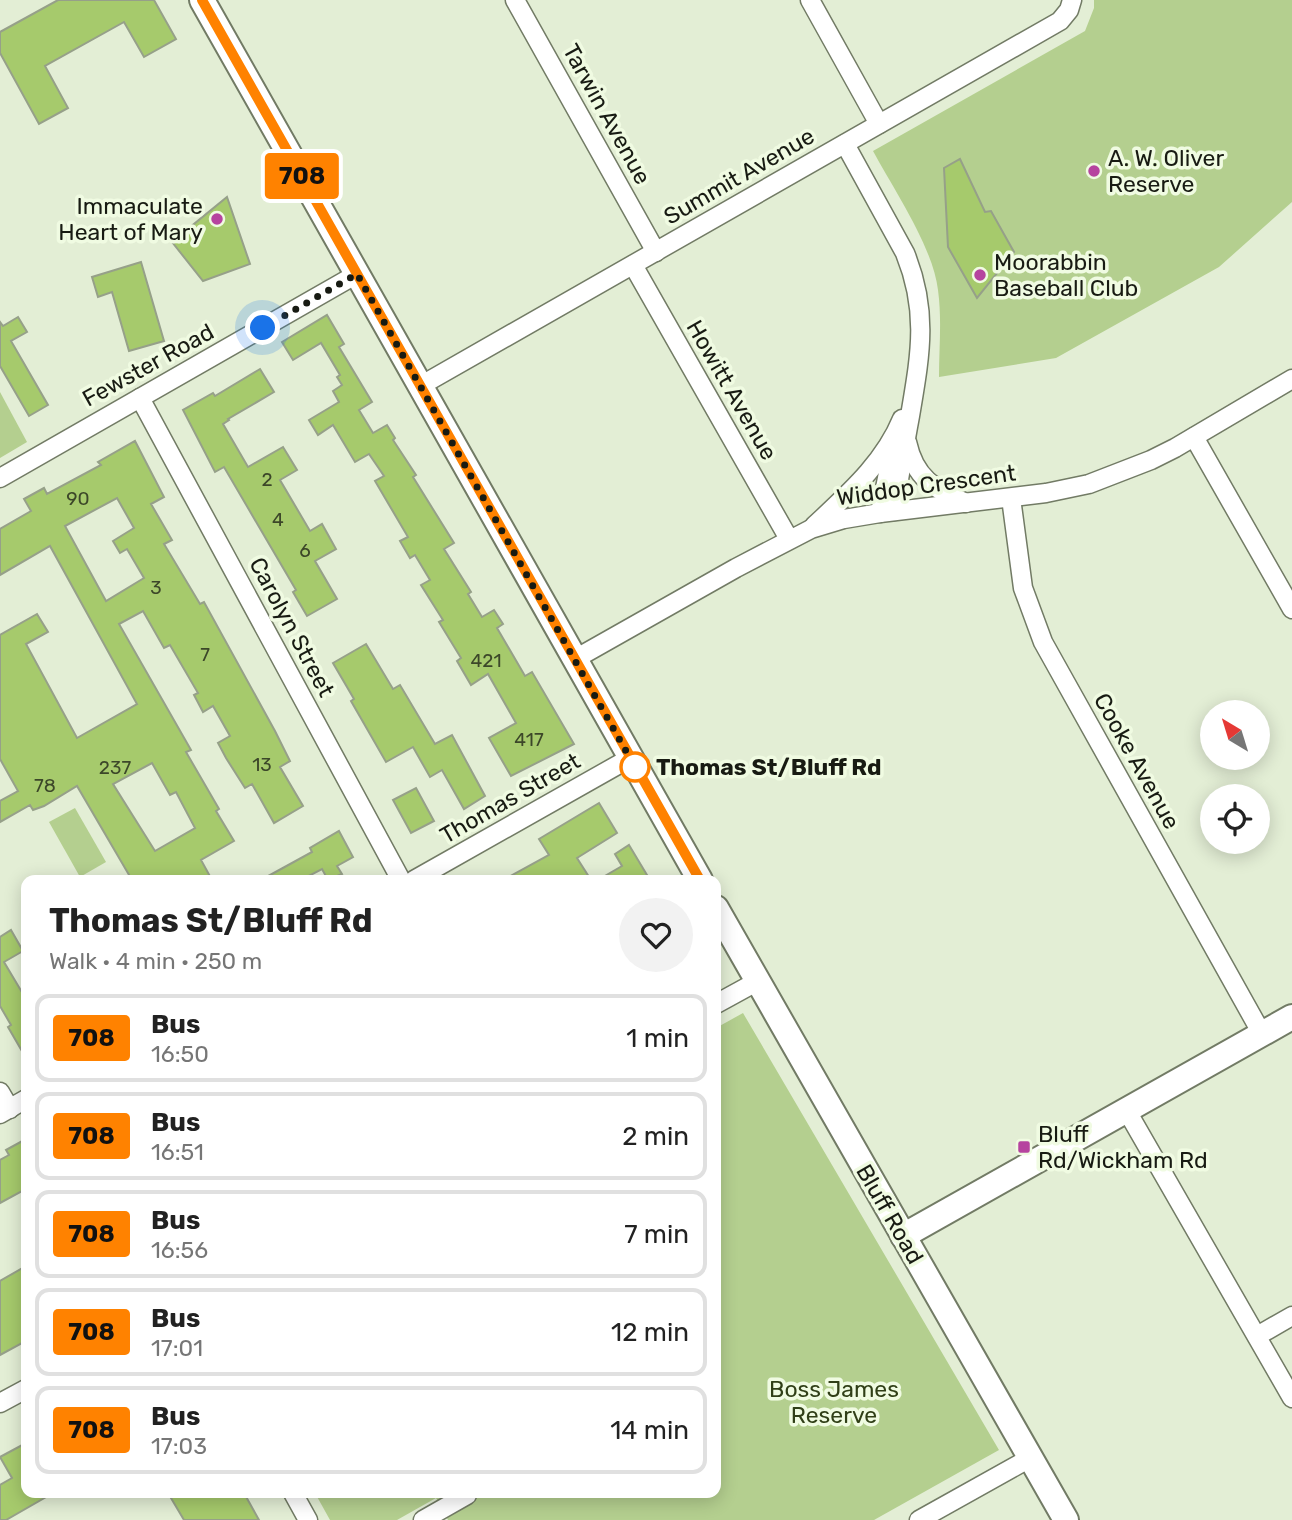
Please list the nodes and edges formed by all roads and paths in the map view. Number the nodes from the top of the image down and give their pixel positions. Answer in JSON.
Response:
{"nodes":[{"id":1,"x":202,"y":0,"type":"edge"},
{"id":2,"x":515,"y":0,"type":"edge"},
{"id":3,"x":810,"y":0,"type":"edge"},
{"id":4,"x":1072,"y":0,"type":"edge"},
{"id":5,"x":879,"y":124,"type":"junction"},
{"id":6,"x":845,"y":144,"type":"junction"},
{"id":7,"x":656,"y":251,"type":"junction"},
{"id":8,"x":633,"y":265,"type":"junction"},
{"id":9,"x":357,"y":274,"type":"junction"},
{"id":10,"x":1292,"y":379,"type":"edge"},
{"id":11,"x":420,"y":386,"type":"junction"},
{"id":12,"x":140,"y":398,"type":"junction"},
{"id":13,"x":1194,"y":436,"type":"junction"},
{"id":14,"x":901,"y":437,"type":"junction"},
{"id":15,"x":0,"y":478,"type":"edge"},
{"id":16,"x":1011,"y":498,"type":"junction"},
{"id":17,"x":966,"y":503,"type":"junction"},
{"id":18,"x":887,"y":512,"type":"junction"},
{"id":19,"x":811,"y":528,"type":"junction"},
{"id":20,"x":789,"y":539,"type":"junction"},
{"id":21,"x":1292,"y":608,"type":"edge"},
{"id":22,"x":575,"y":659,"type":"junction"},
{"id":23,"x":630,"y":758,"type":"junction"},
{"id":24,"x":398,"y":875,"type":"edge"},
{"id":25,"x":423,"y":875,"type":"edge"},
{"id":26,"x":697,"y":875,"type":"edge"},
{"id":27,"x":721,"y":917,"type":"edge"},
{"id":28,"x":758,"y":981,"type":"junction"},
{"id":29,"x":721,"y":1001,"type":"edge"},
{"id":30,"x":1292,"y":1017,"type":"edge"},
{"id":31,"x":1262,"y":1034,"type":"junction"},
{"id":32,"x":0,"y":1092,"type":"edge"},
{"id":33,"x":21,"y":1102,"type":"edge"},
{"id":34,"x":1127,"y":1111,"type":"junction"},
{"id":35,"x":5,"y":1112,"type":"edge"},
{"id":36,"x":903,"y":1236,"type":"junction"},
{"id":37,"x":1292,"y":1316,"type":"edge"},
{"id":38,"x":1257,"y":1336,"type":"junction"},
{"id":39,"x":21,"y":1392,"type":"edge"},
{"id":40,"x":1292,"y":1398,"type":"edge"},
{"id":41,"x":0,"y":1403,"type":"edge"},
{"id":42,"x":1030,"y":1458,"type":"junction"},
{"id":43,"x":296,"y":1498,"type":"edge"},
{"id":44,"x":462,"y":1498,"type":"edge"},
{"id":45,"x":308,"y":1520,"type":"edge"},
{"id":46,"x":423,"y":1520,"type":"edge"},
{"id":47,"x":919,"y":1520,"type":"edge"},
{"id":48,"x":1066,"y":1520,"type":"edge"}],
"edges":[{"from":1,"to":9,"type":"main road"},
{"from":2,"to":7,"type":"street","name":"Tarwin Avenue"},
{"from":3,"to":5,"type":"street"},
{"from":4,"to":5,"type":"street","name":"Summit Avenue"},
{"from":5,"to":6,"type":"street","name":"Summit Avenue"},
{"from":6,"to":7,"type":"street","name":"Summit Avenue"},
{"from":6,"to":14,"type":"street"},
{"from":7,"to":8,"type":"street","name":"Summit Avenue"},
{"from":8,"to":11,"type":"street","name":"Summit Avenue"},
{"from":8,"to":20,"type":"street","name":"Howitt Avenue"},
{"from":9,"to":11,"type":"main road"},
{"from":9,"to":12,"type":"street","name":"Fewster Road"},
{"from":10,"to":13,"type":"street","name":"Widdop Crescent"},
{"from":11,"to":22,"type":"main road"},
{"from":12,"to":15,"type":"street","name":"Fewster Road"},
{"from":12,"to":24,"type":"street","name":"Carolyn Street"},
{"from":13,"to":16,"type":"street","name":"Widdop Crescent"},
{"from":13,"to":21,"type":"street"},
{"from":14,"to":17,"type":"street"},
{"from":14,"to":18,"type":"street"},
{"from":14,"to":19,"type":"street"},
{"from":16,"to":17,"type":"street","name":"Widdop Crescent"},
{"from":16,"to":31,"type":"street","name":"Cooke Avenue"},
{"from":17,"to":18,"type":"street","name":"Widdop Crescent"},
{"from":18,"to":19,"type":"street","name":"Widdop Crescent"},
{"from":19,"to":20,"type":"street","name":"Widdop Crescent"},
{"from":20,"to":22,"type":"street","name":"Widdop Crescent"},
{"from":22,"to":23,"type":"main road"},
{"from":23,"to":25,"type":"street","name":"Thomas Street"},
{"from":23,"to":26,"type":"main road"},
{"from":27,"to":28,"type":"main road","name":"Bluff Road"},
{"from":28,"to":29,"type":"street"},
{"from":28,"to":36,"type":"main road","name":"Bluff Road"},
{"from":30,"to":31,"type":"main road"},
{"from":31,"to":34,"type":"main road"},
{"from":32,"to":35,"type":"street"},
{"from":33,"to":35,"type":"street"},
{"from":34,"to":36,"type":"main road"},
{"from":34,"to":38,"type":"street"},
{"from":36,"to":42,"type":"main road","name":"Bluff Road"},
{"from":37,"to":38,"type":"street"},
{"from":38,"to":40,"type":"street"},
{"from":39,"to":41,"type":"street"},
{"from":42,"to":47,"type":"street"},
{"from":42,"to":48,"type":"main road","name":"Bluff Road"},
{"from":43,"to":45,"type":"street"},
{"from":44,"to":46,"type":"street"}]}
